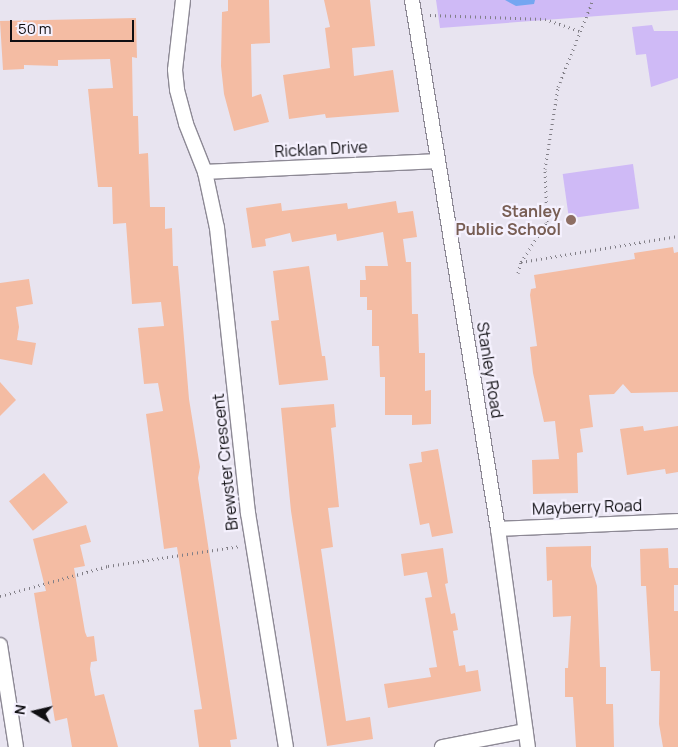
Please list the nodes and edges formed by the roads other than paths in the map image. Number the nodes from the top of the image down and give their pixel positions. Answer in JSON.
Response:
{"nodes":[{"id":1,"x":183,"y":0,"type":"edge"},
{"id":2,"x":412,"y":0,"type":"edge"},
{"id":3,"x":438,"y":161,"type":"junction"},
{"id":4,"x":205,"y":172,"type":"junction"},
{"id":5,"x":678,"y":521,"type":"edge"},
{"id":6,"x":498,"y":528,"type":"junction"},
{"id":7,"x":0,"y":645,"type":"edge"},
{"id":8,"x":525,"y":730,"type":"junction"},
{"id":9,"x":16,"y":747,"type":"edge"},
{"id":10,"x":286,"y":747,"type":"edge"},
{"id":11,"x":442,"y":747,"type":"edge"},
{"id":12,"x":528,"y":747,"type":"edge"}],
"edges":[{"from":1,"to":4,"type":"street","name":"Brewster Crescent"},
{"from":2,"to":3,"type":"street","name":"Stanley Road"},
{"from":3,"to":4,"type":"street","name":"Ricklan Drive"},
{"from":3,"to":6,"type":"street","name":"Stanley Road"},
{"from":4,"to":10,"type":"street","name":"Brewster Crescent"},
{"from":5,"to":6,"type":"street","name":"Mayberry Road"},
{"from":6,"to":8,"type":"street","name":"Stanley Road"},
{"from":7,"to":9,"type":"street"},
{"from":8,"to":11,"type":"street"},
{"from":8,"to":12,"type":"street","name":"Stanley Road"}]}
